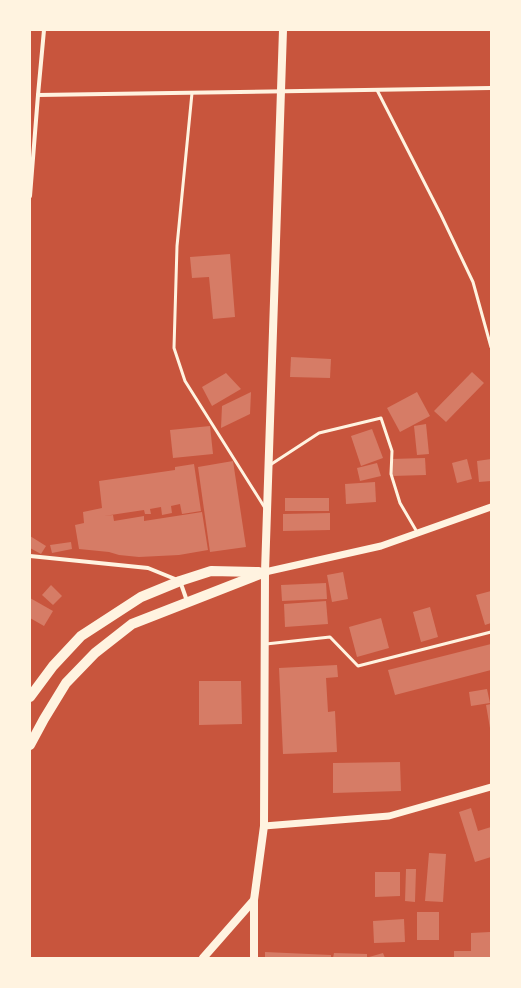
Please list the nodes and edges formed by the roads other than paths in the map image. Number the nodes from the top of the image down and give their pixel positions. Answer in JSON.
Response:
{"nodes":[{"id":1,"x":44,"y":30,"type":"edge"},
{"id":2,"x":283,"y":30,"type":"edge"},
{"id":3,"x":491,"y":88,"type":"edge"},
{"id":4,"x":377,"y":90,"type":"junction"},
{"id":5,"x":282,"y":92,"type":"junction"},
{"id":6,"x":192,"y":93,"type":"junction"},
{"id":7,"x":38,"y":94,"type":"junction"},
{"id":8,"x":30,"y":196,"type":"edge"},
{"id":9,"x":491,"y":347,"type":"edge"},
{"id":10,"x":269,"y":465,"type":"junction"},
{"id":11,"x":491,"y":507,"type":"edge"},
{"id":12,"x":267,"y":511,"type":"junction"},
{"id":13,"x":417,"y":532,"type":"junction"},
{"id":14,"x":30,"y":556,"type":"edge"},
{"id":15,"x":265,"y":572,"type":"junction"},
{"id":16,"x":180,"y":580,"type":"junction"},
{"id":17,"x":187,"y":602,"type":"junction"},
{"id":18,"x":491,"y":632,"type":"edge"},
{"id":19,"x":264,"y":645,"type":"junction"},
{"id":20,"x":30,"y":697,"type":"edge"},
{"id":21,"x":30,"y":745,"type":"edge"},
{"id":22,"x":491,"y":786,"type":"edge"},
{"id":23,"x":264,"y":826,"type":"junction"},
{"id":24,"x":254,"y":900,"type":"junction"},
{"id":25,"x":203,"y":958,"type":"edge"},
{"id":26,"x":254,"y":958,"type":"edge"}],
"edges":[{"from":1,"to":7,"type":"street"},
{"from":2,"to":5,"type":"main road"},
{"from":3,"to":4,"type":"street"},
{"from":4,"to":5,"type":"street"},
{"from":4,"to":9,"type":"lane"},
{"from":5,"to":6,"type":"street"},
{"from":5,"to":10,"type":"main road"},
{"from":6,"to":7,"type":"street"},
{"from":6,"to":12,"type":"lane"},
{"from":7,"to":8,"type":"street"},
{"from":10,"to":12,"type":"main road"},
{"from":10,"to":13,"type":"lane"},
{"from":11,"to":13,"type":"street"},
{"from":12,"to":15,"type":"main road"},
{"from":13,"to":15,"type":"street"},
{"from":14,"to":16,"type":"street"},
{"from":15,"to":16,"type":"main road"},
{"from":15,"to":17,"type":"main road"},
{"from":15,"to":19,"type":"main road"},
{"from":16,"to":17,"type":"street"},
{"from":16,"to":20,"type":"main road"},
{"from":17,"to":21,"type":"main road"},
{"from":18,"to":19,"type":"lane"},
{"from":19,"to":23,"type":"main road"},
{"from":22,"to":23,"type":"street"},
{"from":23,"to":24,"type":"main road"},
{"from":24,"to":25,"type":"main road"},
{"from":24,"to":26,"type":"main road"}]}
